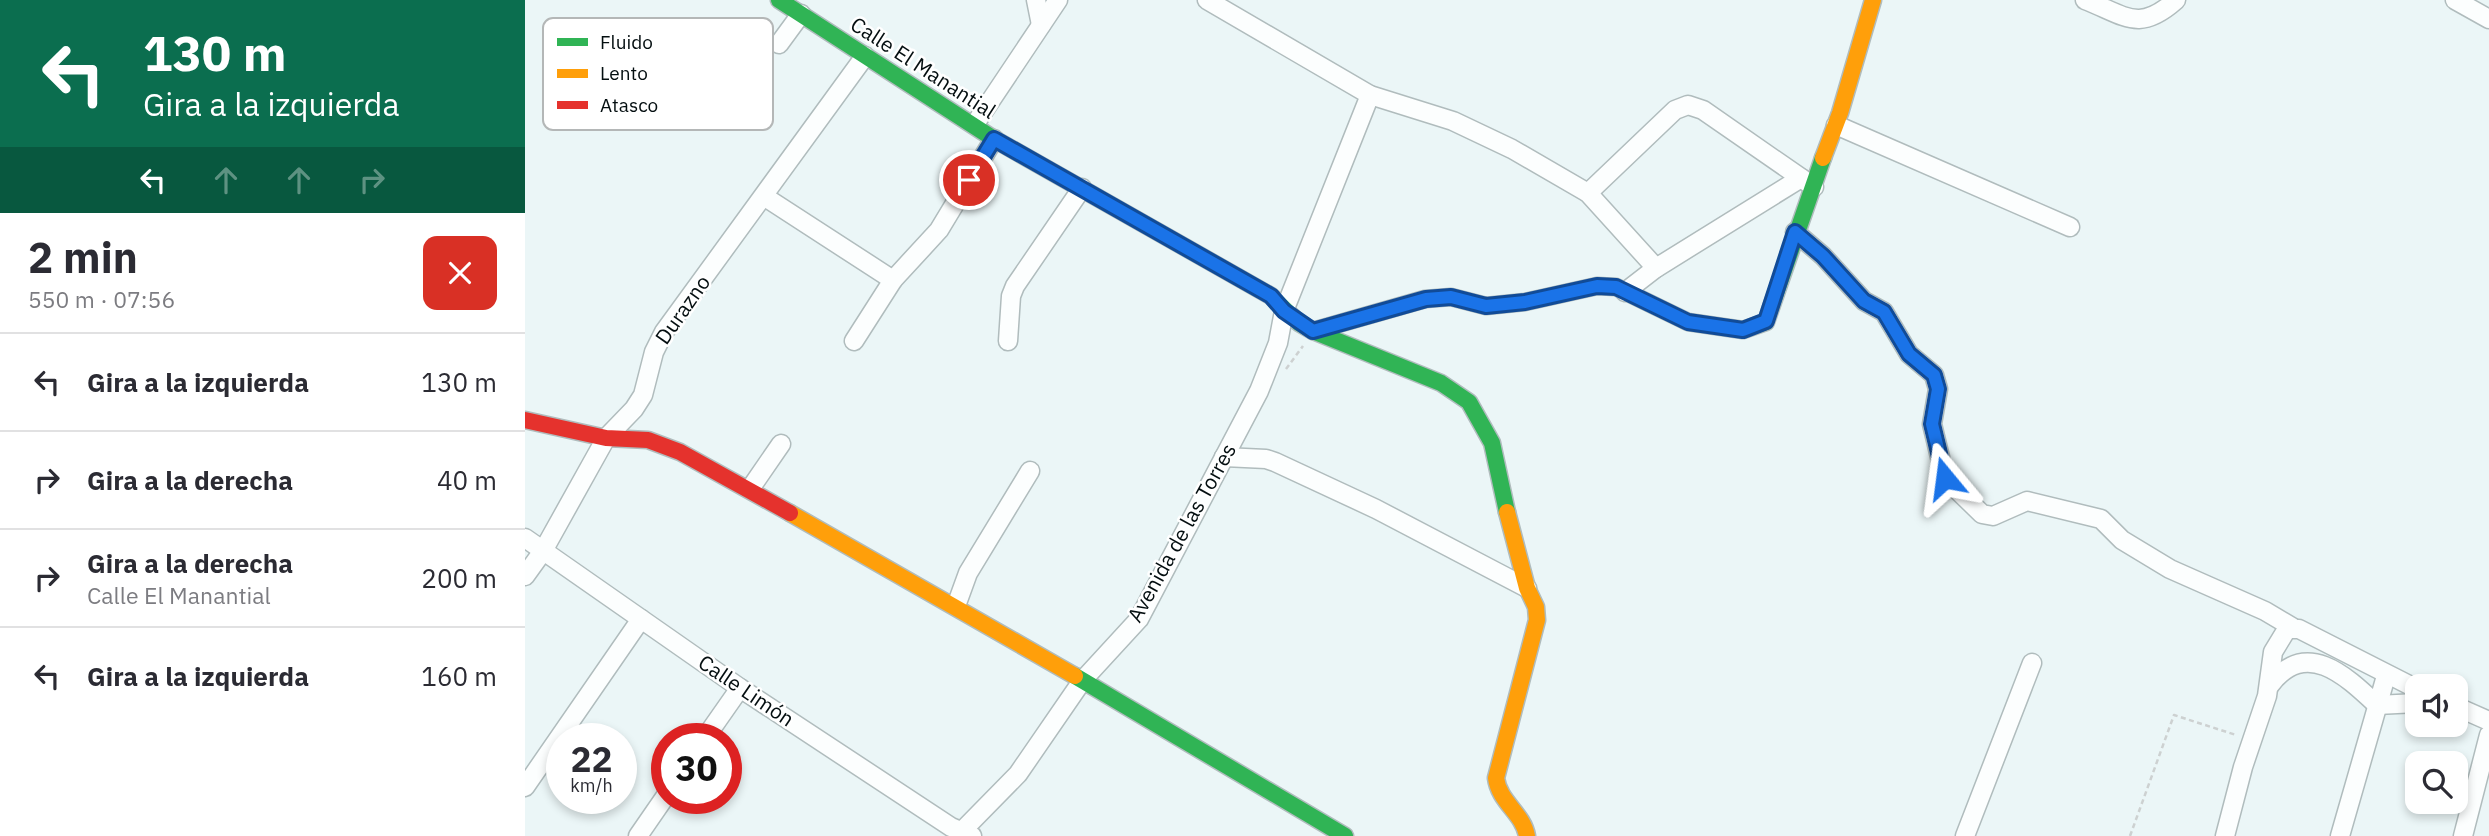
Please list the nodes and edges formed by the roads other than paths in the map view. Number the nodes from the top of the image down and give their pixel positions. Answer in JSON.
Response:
{"nodes":[{"id":1,"x":779,"y":0,"type":"edge"},
{"id":2,"x":1036,"y":0,"type":"edge"},
{"id":3,"x":1058,"y":0,"type":"edge"},
{"id":4,"x":1207,"y":0,"type":"edge"},
{"id":5,"x":1873,"y":0,"type":"edge"},
{"id":6,"x":2085,"y":0,"type":"edge"},
{"id":7,"x":2176,"y":0,"type":"edge"},
{"id":8,"x":2455,"y":0,"type":"edge"},
{"id":9,"x":801,"y":14,"type":"junction"},
{"id":10,"x":2489,"y":19,"type":"edge"},
{"id":11,"x":1041,"y":25,"type":"junction"},
{"id":12,"x":779,"y":44,"type":"dead end"},
{"id":13,"x":865,"y":56,"type":"junction"},
{"id":14,"x":1370,"y":94,"type":"junction"},
{"id":15,"x":975,"y":124,"type":"junction"},
{"id":16,"x":1836,"y":125,"type":"junction"},
{"id":17,"x":994,"y":139,"type":"junction"},
{"id":18,"x":1807,"y":182,"type":"junction"},
{"id":19,"x":1081,"y":188,"type":"junction"},
{"id":20,"x":1588,"y":193,"type":"junction"},
{"id":21,"x":765,"y":198,"type":"junction"},
{"id":22,"x":2070,"y":227,"type":"dead end"},
{"id":23,"x":1795,"y":232,"type":"junction"},
{"id":24,"x":1656,"y":268,"type":"junction"},
{"id":25,"x":893,"y":280,"type":"junction"},
{"id":26,"x":1625,"y":292,"type":"junction"},
{"id":27,"x":1284,"y":311,"type":"junction"},
{"id":28,"x":1313,"y":331,"type":"junction"},
{"id":29,"x":854,"y":341,"type":"dead end"},
{"id":30,"x":1008,"y":341,"type":"dead end"},
{"id":31,"x":525,"y":420,"type":"edge"},
{"id":32,"x":605,"y":438,"type":"junction"},
{"id":33,"x":781,"y":444,"type":"dead end"},
{"id":34,"x":1224,"y":457,"type":"junction"},
{"id":35,"x":1030,"y":471,"type":"dead end"},
{"id":36,"x":750,"y":489,"type":"junction"},
{"id":37,"x":525,"y":538,"type":"edge"},
{"id":38,"x":543,"y":551,"type":"junction"},
{"id":39,"x":525,"y":576,"type":"edge"},
{"id":40,"x":1527,"y":588,"type":"junction"},
{"id":41,"x":956,"y":606,"type":"junction"},
{"id":42,"x":641,"y":620,"type":"junction"},
{"id":43,"x":2292,"y":627,"type":"junction"},
{"id":44,"x":2032,"y":663,"type":"dead end"},
{"id":45,"x":2386,"y":676,"type":"junction"},
{"id":46,"x":1082,"y":681,"type":"junction"},
{"id":47,"x":2405,"y":684,"type":"edge"},
{"id":48,"x":2270,"y":685,"type":"junction"},
{"id":49,"x":740,"y":688,"type":"junction"},
{"id":50,"x":2405,"y":704,"type":"edge"},
{"id":51,"x":2377,"y":705,"type":"junction"},
{"id":52,"x":2468,"y":712,"type":"edge"},
{"id":53,"x":2489,"y":721,"type":"edge"},
{"id":54,"x":716,"y":723,"type":"edge"},
{"id":55,"x":2489,"y":735,"type":"edge"},
{"id":56,"x":530,"y":780,"type":"edge"},
{"id":57,"x":653,"y":814,"type":"edge"},
{"id":58,"x":1319,"y":829,"type":"edge"},
{"id":59,"x":958,"y":832,"type":"edge"},
{"id":60,"x":638,"y":836,"type":"edge"},
{"id":61,"x":1345,"y":836,"type":"edge"},
{"id":62,"x":1527,"y":836,"type":"edge"},
{"id":63,"x":1965,"y":836,"type":"edge"},
{"id":64,"x":2225,"y":836,"type":"edge"},
{"id":65,"x":2340,"y":836,"type":"edge"},
{"id":66,"x":2463,"y":836,"type":"edge"}],
"edges":[{"from":1,"to":9,"type":"street","name":"Calle El Manantial"},
{"from":2,"to":11,"type":"street"},
{"from":3,"to":11,"type":"street"},
{"from":4,"to":14,"type":"street"},
{"from":5,"to":16,"type":"street"},
{"from":6,"to":7,"type":"street"},
{"from":8,"to":10,"type":"street"},
{"from":9,"to":12,"type":"street"},
{"from":9,"to":13,"type":"street","name":"Calle El Manantial"},
{"from":11,"to":15,"type":"street"},
{"from":13,"to":15,"type":"street","name":"Calle El Manantial"},
{"from":13,"to":21,"type":"street","name":"Durazno"},
{"from":14,"to":20,"type":"street"},
{"from":14,"to":27,"type":"street","name":"Avenida de las Torres"},
{"from":15,"to":17,"type":"street","name":"Calle El Manantial"},
{"from":16,"to":18,"type":"street"},
{"from":16,"to":22,"type":"street"},
{"from":17,"to":19,"type":"street","name":"Calle El Manantial"},
{"from":17,"to":25,"type":"street"},
{"from":18,"to":20,"type":"street"},
{"from":18,"to":23,"type":"street"},
{"from":18,"to":24,"type":"street"},
{"from":19,"to":27,"type":"street","name":"Calle El Manantial"},
{"from":19,"to":30,"type":"street"},
{"from":20,"to":24,"type":"street"},
{"from":21,"to":25,"type":"street"},
{"from":21,"to":32,"type":"street","name":"Durazno"},
{"from":23,"to":26,"type":"street"},
{"from":23,"to":43,"type":"street"},
{"from":24,"to":26,"type":"street"},
{"from":25,"to":29,"type":"street"},
{"from":26,"to":28,"type":"street"},
{"from":27,"to":28,"type":"street","name":"Calle El Manantial"},
{"from":27,"to":34,"type":"street","name":"Avenida de las Torres"},
{"from":28,"to":40,"type":"street","name":"Calle El Manantial"},
{"from":31,"to":32,"type":"street"},
{"from":32,"to":36,"type":"street"},
{"from":32,"to":38,"type":"street","name":"Durazno"},
{"from":33,"to":36,"type":"street"},
{"from":34,"to":40,"type":"street"},
{"from":34,"to":46,"type":"street","name":"Avenida de las Torres"},
{"from":35,"to":41,"type":"street"},
{"from":36,"to":41,"type":"street"},
{"from":37,"to":38,"type":"street","name":"Calle Limón"},
{"from":38,"to":39,"type":"street","name":"Durazno"},
{"from":38,"to":42,"type":"street","name":"Calle Limón"},
{"from":40,"to":62,"type":"street"},
{"from":41,"to":46,"type":"street"},
{"from":42,"to":49,"type":"street","name":"Calle Limón"},
{"from":42,"to":56,"type":"street"},
{"from":43,"to":45,"type":"street"},
{"from":43,"to":48,"type":"street"},
{"from":44,"to":63,"type":"street"},
{"from":45,"to":47,"type":"street"},
{"from":45,"to":51,"type":"street"},
{"from":46,"to":58,"type":"street"},
{"from":46,"to":59,"type":"street","name":"Avenida de las Torres"},
{"from":48,"to":51,"type":"street"},
{"from":48,"to":64,"type":"street"},
{"from":49,"to":54,"type":"street"},
{"from":49,"to":59,"type":"street","name":"Calle Limón"},
{"from":50,"to":51,"type":"street"},
{"from":51,"to":65,"type":"street"},
{"from":52,"to":53,"type":"street"},
{"from":55,"to":66,"type":"street"},
{"from":57,"to":60,"type":"street"},
{"from":58,"to":61,"type":"street"}]}
